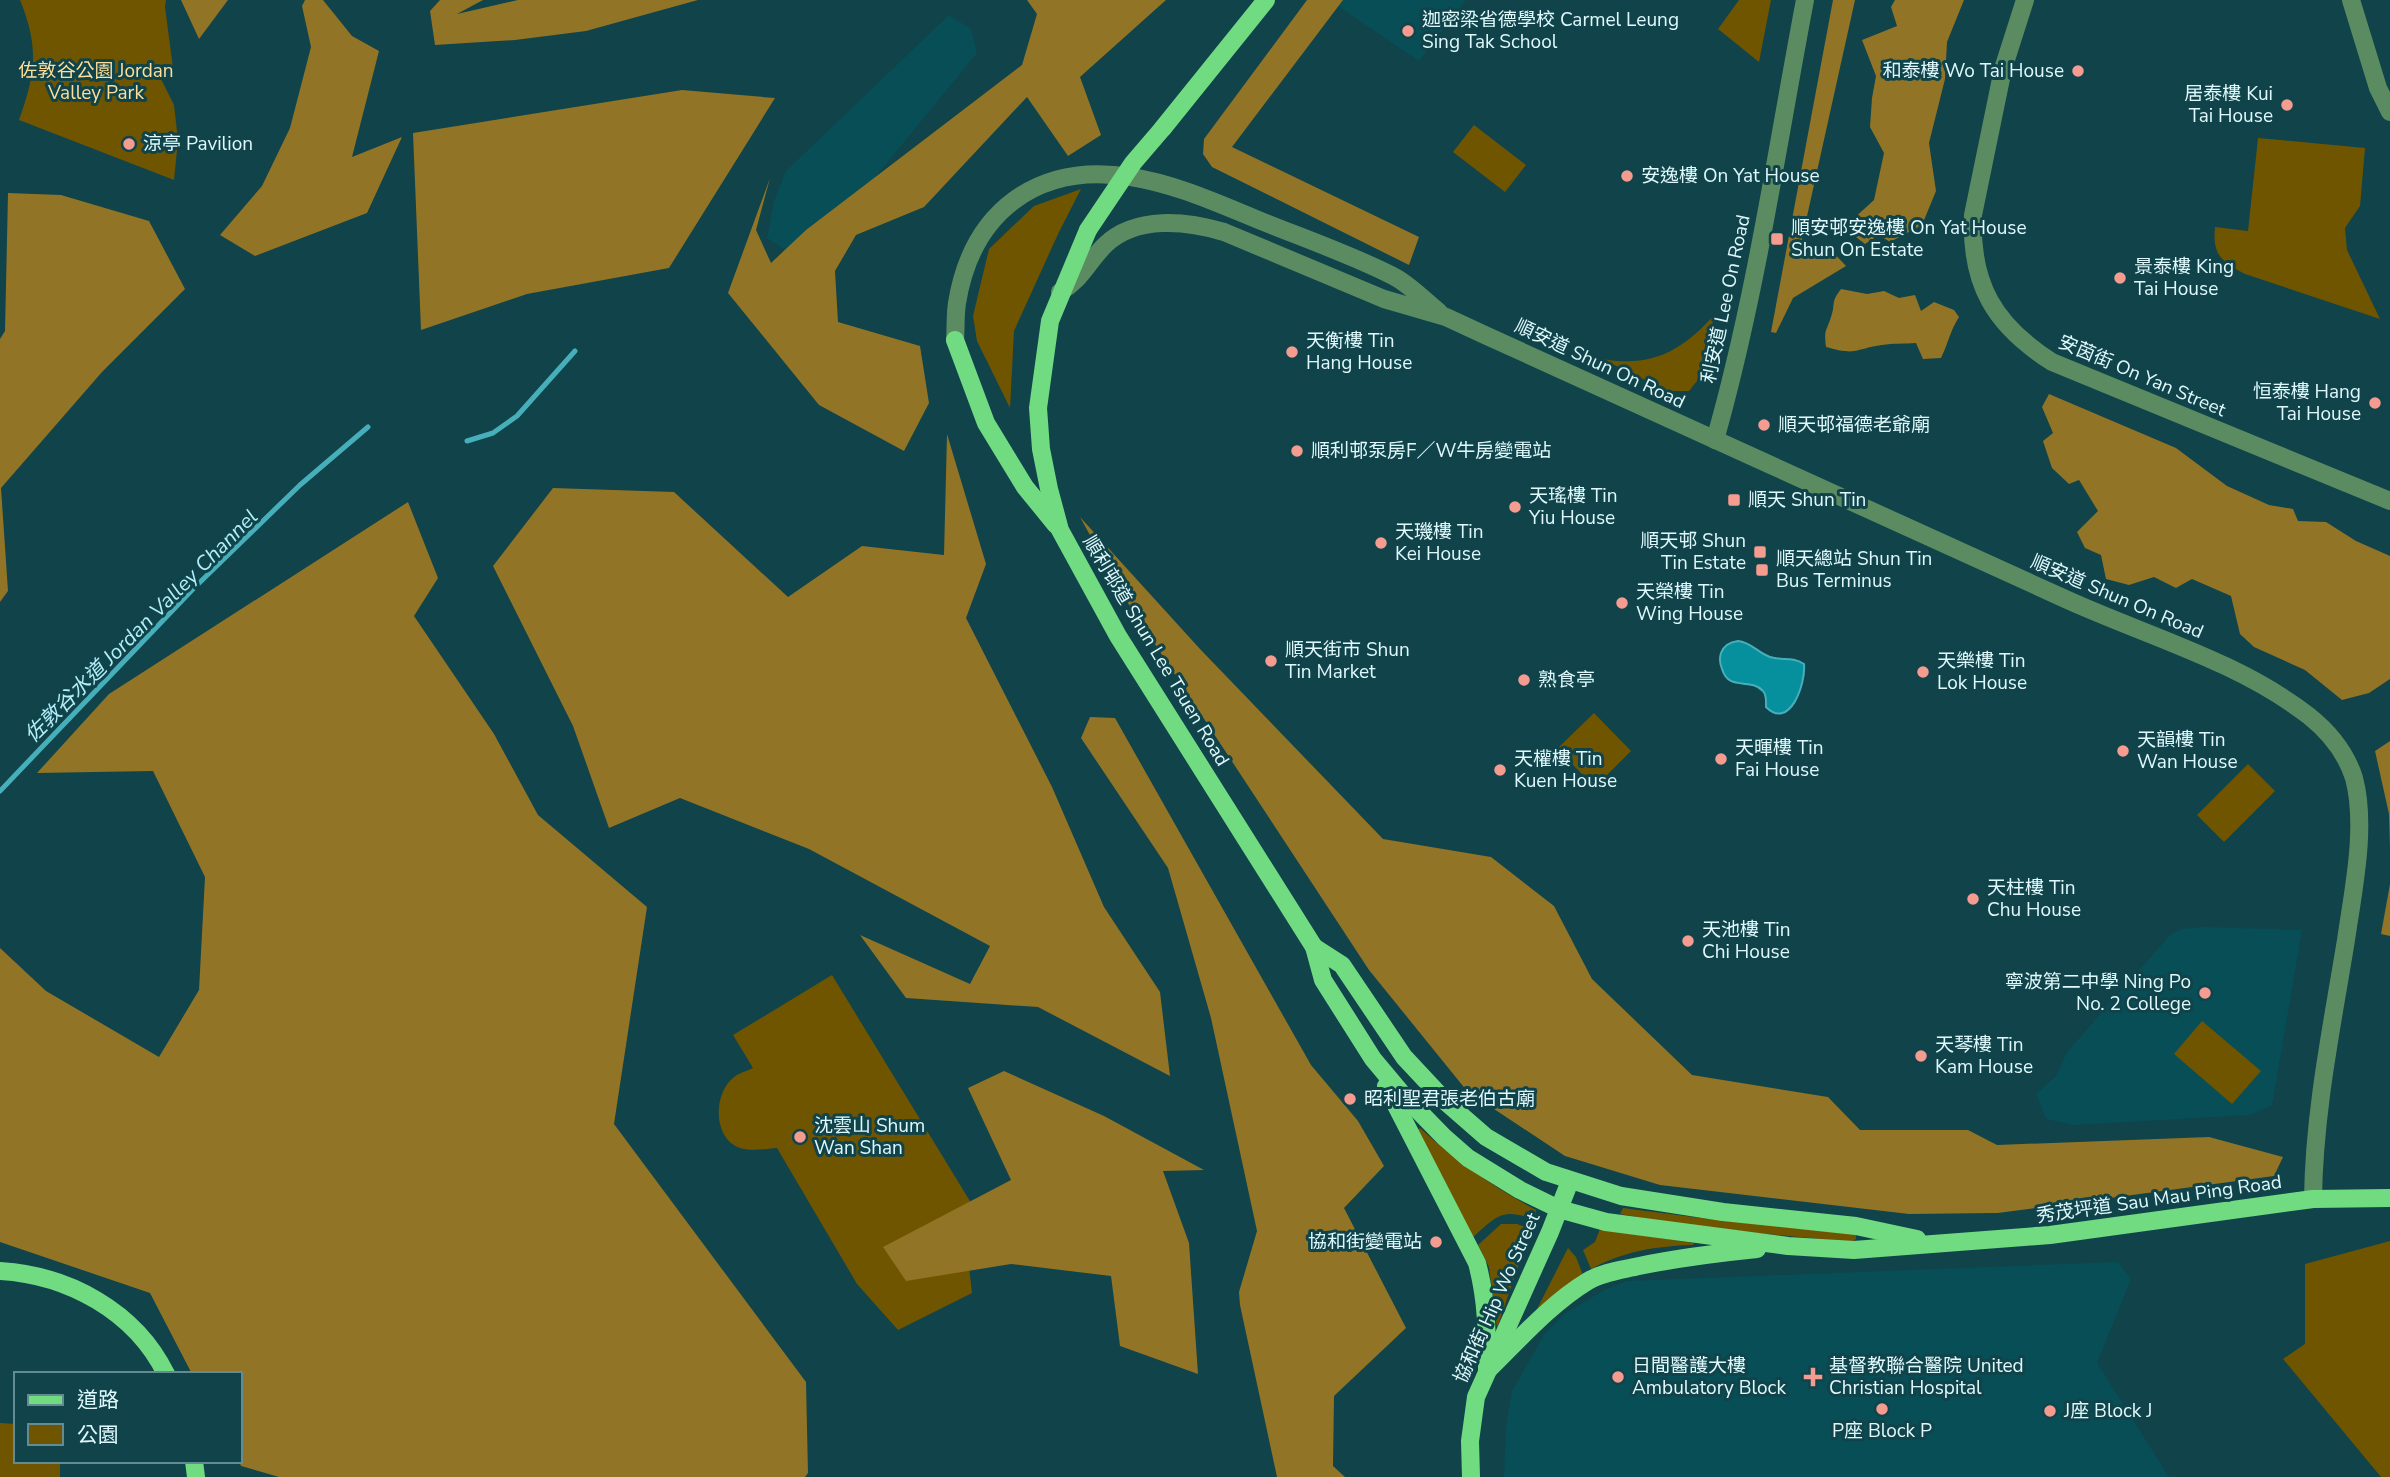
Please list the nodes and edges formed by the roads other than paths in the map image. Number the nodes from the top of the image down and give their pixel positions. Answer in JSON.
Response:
{"nodes":[{"id":1,"x":1266,"y":0,"type":"edge"},
{"id":2,"x":1805,"y":0,"type":"edge"},
{"id":3,"x":2025,"y":0,"type":"edge"},
{"id":4,"x":2351,"y":0,"type":"edge"},
{"id":5,"x":2390,"y":112,"type":"edge"},
{"id":6,"x":1060,"y":292,"type":"junction"},
{"id":7,"x":1446,"y":317,"type":"junction"},
{"id":8,"x":955,"y":340,"type":"joint"},
{"id":9,"x":1715,"y":440,"type":"junction"},
{"id":10,"x":2390,"y":501,"type":"edge"},
{"id":11,"x":1060,"y":530,"type":"junction"},
{"id":12,"x":1314,"y":947,"type":"junction"},
{"id":13,"x":1373,"y":1059,"type":"junction"},
{"id":14,"x":1570,"y":1181,"type":"junction"},
{"id":15,"x":2390,"y":1198,"type":"edge"},
{"id":16,"x":2313,"y":1199,"type":"junction"},
{"id":17,"x":1559,"y":1209,"type":"junction"},
{"id":18,"x":1934,"y":1243,"type":"junction"},
{"id":19,"x":1788,"y":1246,"type":"junction"},
{"id":20,"x":0,"y":1271,"type":"edge"},
{"id":21,"x":1487,"y":1371,"type":"junction"},
{"id":22,"x":165,"y":1372,"type":"edge"},
{"id":23,"x":1471,"y":1477,"type":"edge"}],
"edges":[{"from":1,"to":6,"type":"main road","name":"順利邨道 Shun Lee Tsuen Road","bridge":true},
{"from":2,"to":9,"type":"street","name":"利安道 Lee On Road"},
{"from":3,"to":10,"type":"street","name":"安茵街 On Yan Street"},
{"from":4,"to":5,"type":"street"},
{"from":6,"to":7,"type":"street","name":"順安道 Shun On Road"},
{"from":6,"to":11,"type":"main road","name":"順利邨道 Shun Lee Tsuen Road"},
{"from":7,"to":8,"type":"street","name":"順安道 Shun On Road"},
{"from":7,"to":9,"type":"street","name":"順安道 Shun On Road"},
{"from":8,"to":11,"type":"main road"},
{"from":9,"to":16,"type":"street","name":"順安道 Shun On Road"},
{"from":11,"to":12,"type":"main road","name":"順利邨道 Shun Lee Tsuen Road"},
{"from":12,"to":13,"type":"main road","name":"順利邨道 Shun Lee Tsuen Road"},
{"from":12,"to":14,"type":"main road","name":"順利邨道 Shun Lee Tsuen Road"},
{"from":13,"to":17,"type":"main road","name":"順利邨道 Shun Lee Tsuen Road"},
{"from":13,"to":21,"type":"main road"},
{"from":14,"to":17,"type":"main road","name":"協和街 Hip Wo Street"},
{"from":14,"to":18,"type":"main road","name":"秀茂坪道 Sau Mau Ping Road"},
{"from":15,"to":16,"type":"main road","name":"秀茂坪道 Sau Mau Ping Road"},
{"from":16,"to":18,"type":"main road","name":"秀茂坪道 Sau Mau Ping Road"},
{"from":17,"to":19,"type":"main road","name":"秀茂坪道 Sau Mau Ping Road"},
{"from":17,"to":21,"type":"main road","name":"協和街 Hip Wo Street"},
{"from":18,"to":19,"type":"main road","name":"秀茂坪道 Sau Mau Ping Road"},
{"from":19,"to":21,"type":"main road"},
{"from":20,"to":22,"type":"main road"},
{"from":21,"to":23,"type":"main road","name":"協和街 Hip Wo Street"}]}
